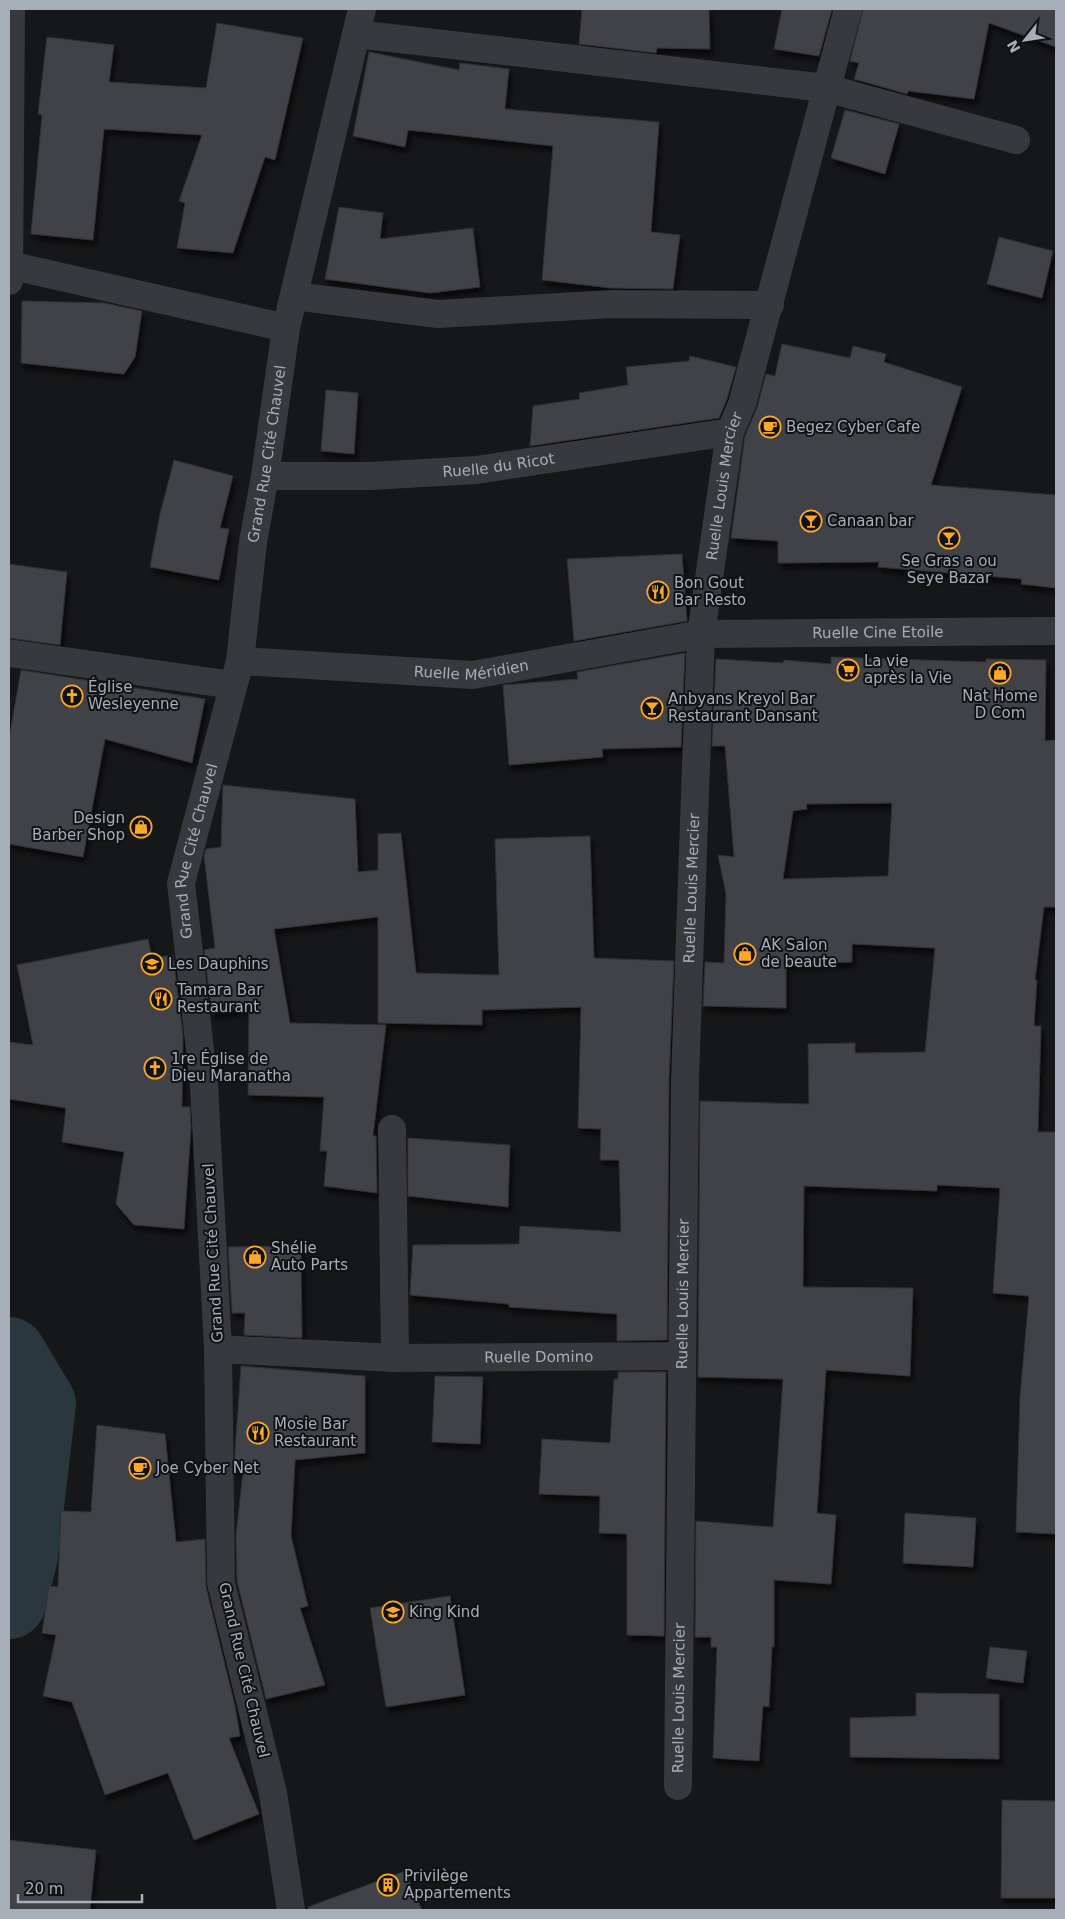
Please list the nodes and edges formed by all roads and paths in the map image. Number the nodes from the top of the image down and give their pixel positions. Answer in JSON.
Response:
{"nodes":[{"id":1,"x":11,"y":9,"type":"edge"},
{"id":2,"x":848,"y":9,"type":"edge"},
{"id":3,"x":359,"y":21,"type":"edge"},
{"id":4,"x":826,"y":88,"type":"junction"},
{"id":5,"x":1016,"y":140,"type":"dead end"},
{"id":6,"x":9,"y":270,"type":"edge"},
{"id":7,"x":294,"y":296,"type":"junction"},
{"id":8,"x":770,"y":305,"type":"junction"},
{"id":9,"x":286,"y":328,"type":"junction"},
{"id":10,"x":730,"y":432,"type":"junction"},
{"id":11,"x":265,"y":476,"type":"junction"},
{"id":12,"x":1056,"y":631,"type":"edge"},
{"id":13,"x":701,"y":634,"type":"junction"},
{"id":14,"x":9,"y":653,"type":"edge"},
{"id":15,"x":236,"y":673,"type":"junction"},
{"id":16,"x":392,"y":1129,"type":"dead end"},
{"id":17,"x":218,"y":1349,"type":"junction"},
{"id":18,"x":682,"y":1356,"type":"junction"},
{"id":19,"x":395,"y":1358,"type":"junction"},
{"id":20,"x":678,"y":1786,"type":"dead end"},
{"id":21,"x":291,"y":1910,"type":"edge"}],
"edges":[{"from":1,"to":6,"type":"street"},
{"from":2,"to":4,"type":"street","name":"Ruelle Louis Mercier"},
{"from":3,"to":4,"type":"street"},
{"from":3,"to":7,"type":"street","name":"Grand Rue Cité Chauvel"},
{"from":4,"to":5,"type":"street"},
{"from":4,"to":8,"type":"street","name":"Ruelle Louis Mercier"},
{"from":6,"to":9,"type":"street"},
{"from":7,"to":8,"type":"street"},
{"from":7,"to":9,"type":"street","name":"Grand Rue Cité Chauvel"},
{"from":8,"to":10,"type":"street","name":"Ruelle Louis Mercier"},
{"from":9,"to":11,"type":"street","name":"Grand Rue Cité Chauvel"},
{"from":10,"to":11,"type":"street","name":"Ruelle du Ricot"},
{"from":10,"to":13,"type":"street","name":"Ruelle Louis Mercier"},
{"from":11,"to":15,"type":"street","name":"Grand Rue Cité Chauvel"},
{"from":12,"to":13,"type":"street","name":"Ruelle Cine Etoile"},
{"from":13,"to":15,"type":"street","name":"Ruelle Méridien"},
{"from":13,"to":18,"type":"street","name":"Ruelle Louis Mercier"},
{"from":14,"to":15,"type":"street","name":"Ruelle Méridien"},
{"from":15,"to":17,"type":"street","name":"Grand Rue Cité Chauvel"},
{"from":16,"to":19,"type":"street"},
{"from":17,"to":19,"type":"street","name":"Ruelle Domino"},
{"from":17,"to":21,"type":"street","name":"Grand Rue Cité Chauvel"},
{"from":18,"to":19,"type":"street","name":"Ruelle Domino"},
{"from":18,"to":20,"type":"street","name":"Ruelle Louis Mercier"}]}
